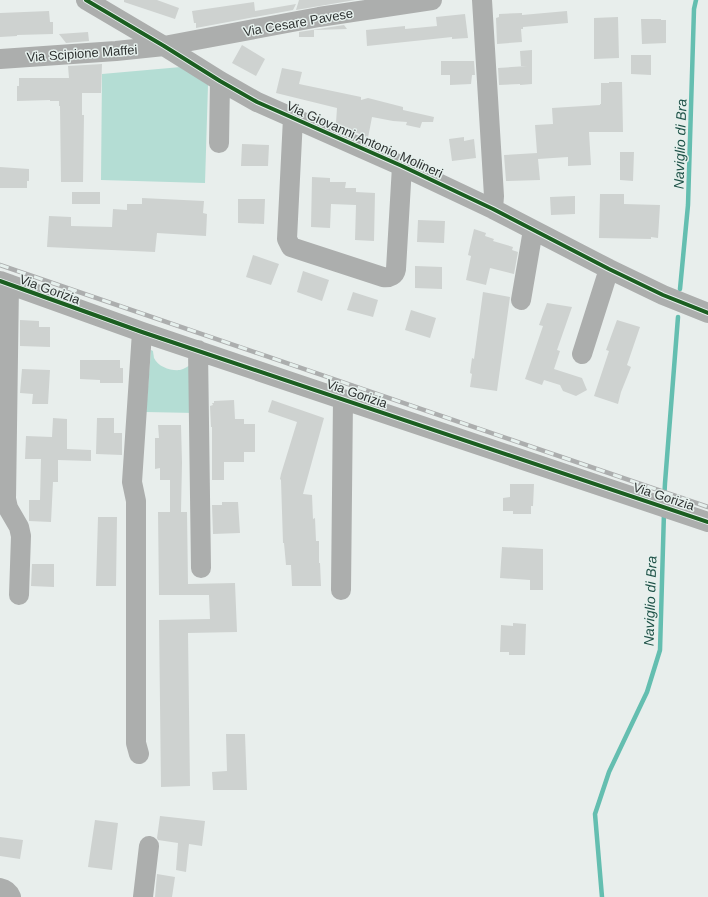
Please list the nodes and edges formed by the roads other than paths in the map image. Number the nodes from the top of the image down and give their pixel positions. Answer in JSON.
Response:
{"nodes":[{"id":1,"x":86,"y":0,"type":"edge"},
{"id":2,"x":432,"y":0,"type":"edge"},
{"id":3,"x":482,"y":0,"type":"edge"},
{"id":4,"x":164,"y":46,"type":"junction"},
{"id":5,"x":0,"y":59,"type":"edge"},
{"id":6,"x":220,"y":81,"type":"junction"},
{"id":7,"x":293,"y":118,"type":"junction"},
{"id":8,"x":219,"y":143,"type":"dead end"},
{"id":9,"x":402,"y":166,"type":"junction"},
{"id":10,"x":493,"y":209,"type":"junction"},
{"id":11,"x":533,"y":230,"type":"junction"},
{"id":12,"x":609,"y":269,"type":"junction"},
{"id":13,"x":4,"y":283,"type":"edge"},
{"id":14,"x":521,"y":300,"type":"dead end"},
{"id":15,"x":708,"y":313,"type":"edge"},
{"id":16,"x":142,"y":332,"type":"junction"},
{"id":17,"x":198,"y":350,"type":"junction"},
{"id":18,"x":582,"y":354,"type":"dead end"},
{"id":19,"x":343,"y":399,"type":"junction"},
{"id":20,"x":708,"y":522,"type":"edge"},
{"id":21,"x":201,"y":568,"type":"dead end"},
{"id":22,"x":341,"y":590,"type":"dead end"},
{"id":23,"x":19,"y":594,"type":"dead end"},
{"id":24,"x":139,"y":754,"type":"dead end"},
{"id":25,"x":149,"y":846,"type":"dead end"},
{"id":26,"x":0,"y":888,"type":"edge"},
{"id":27,"x":11,"y":897,"type":"edge"},
{"id":28,"x":143,"y":897,"type":"edge"}],
"edges":[{"from":1,"to":4,"type":"street","name":"Via Giovanni Antonio Molineri"},
{"from":2,"to":4,"type":"street","name":"Via Cesare Pavese"},
{"from":3,"to":10,"type":"street"},
{"from":4,"to":5,"type":"street","name":"Via Scipione Maffei"},
{"from":4,"to":6,"type":"street","name":"Via Giovanni Antonio Molineri"},
{"from":6,"to":7,"type":"street","name":"Via Giovanni Antonio Molineri"},
{"from":6,"to":8,"type":"street"},
{"from":7,"to":9,"type":"street","name":"Via Giovanni Antonio Molineri"},
{"from":7,"to":9,"type":"street"},
{"from":9,"to":10,"type":"street","name":"Via Giovanni Antonio Molineri"},
{"from":10,"to":11,"type":"street","name":"Via Giovanni Antonio Molineri"},
{"from":11,"to":12,"type":"street","name":"Via Giovanni Antonio Molineri"},
{"from":11,"to":14,"type":"street"},
{"from":12,"to":15,"type":"street","name":"Via Giovanni Antonio Molineri"},
{"from":12,"to":18,"type":"street"},
{"from":13,"to":16,"type":"street","name":"Via Gorizia"},
{"from":13,"to":23,"type":"street"},
{"from":16,"to":17,"type":"street","name":"Via Gorizia"},
{"from":16,"to":24,"type":"street"},
{"from":17,"to":19,"type":"street","name":"Via Gorizia"},
{"from":17,"to":21,"type":"street"},
{"from":19,"to":20,"type":"street","name":"Via Gorizia"},
{"from":19,"to":22,"type":"street"},
{"from":25,"to":28,"type":"street"},
{"from":26,"to":27,"type":"street"}]}
